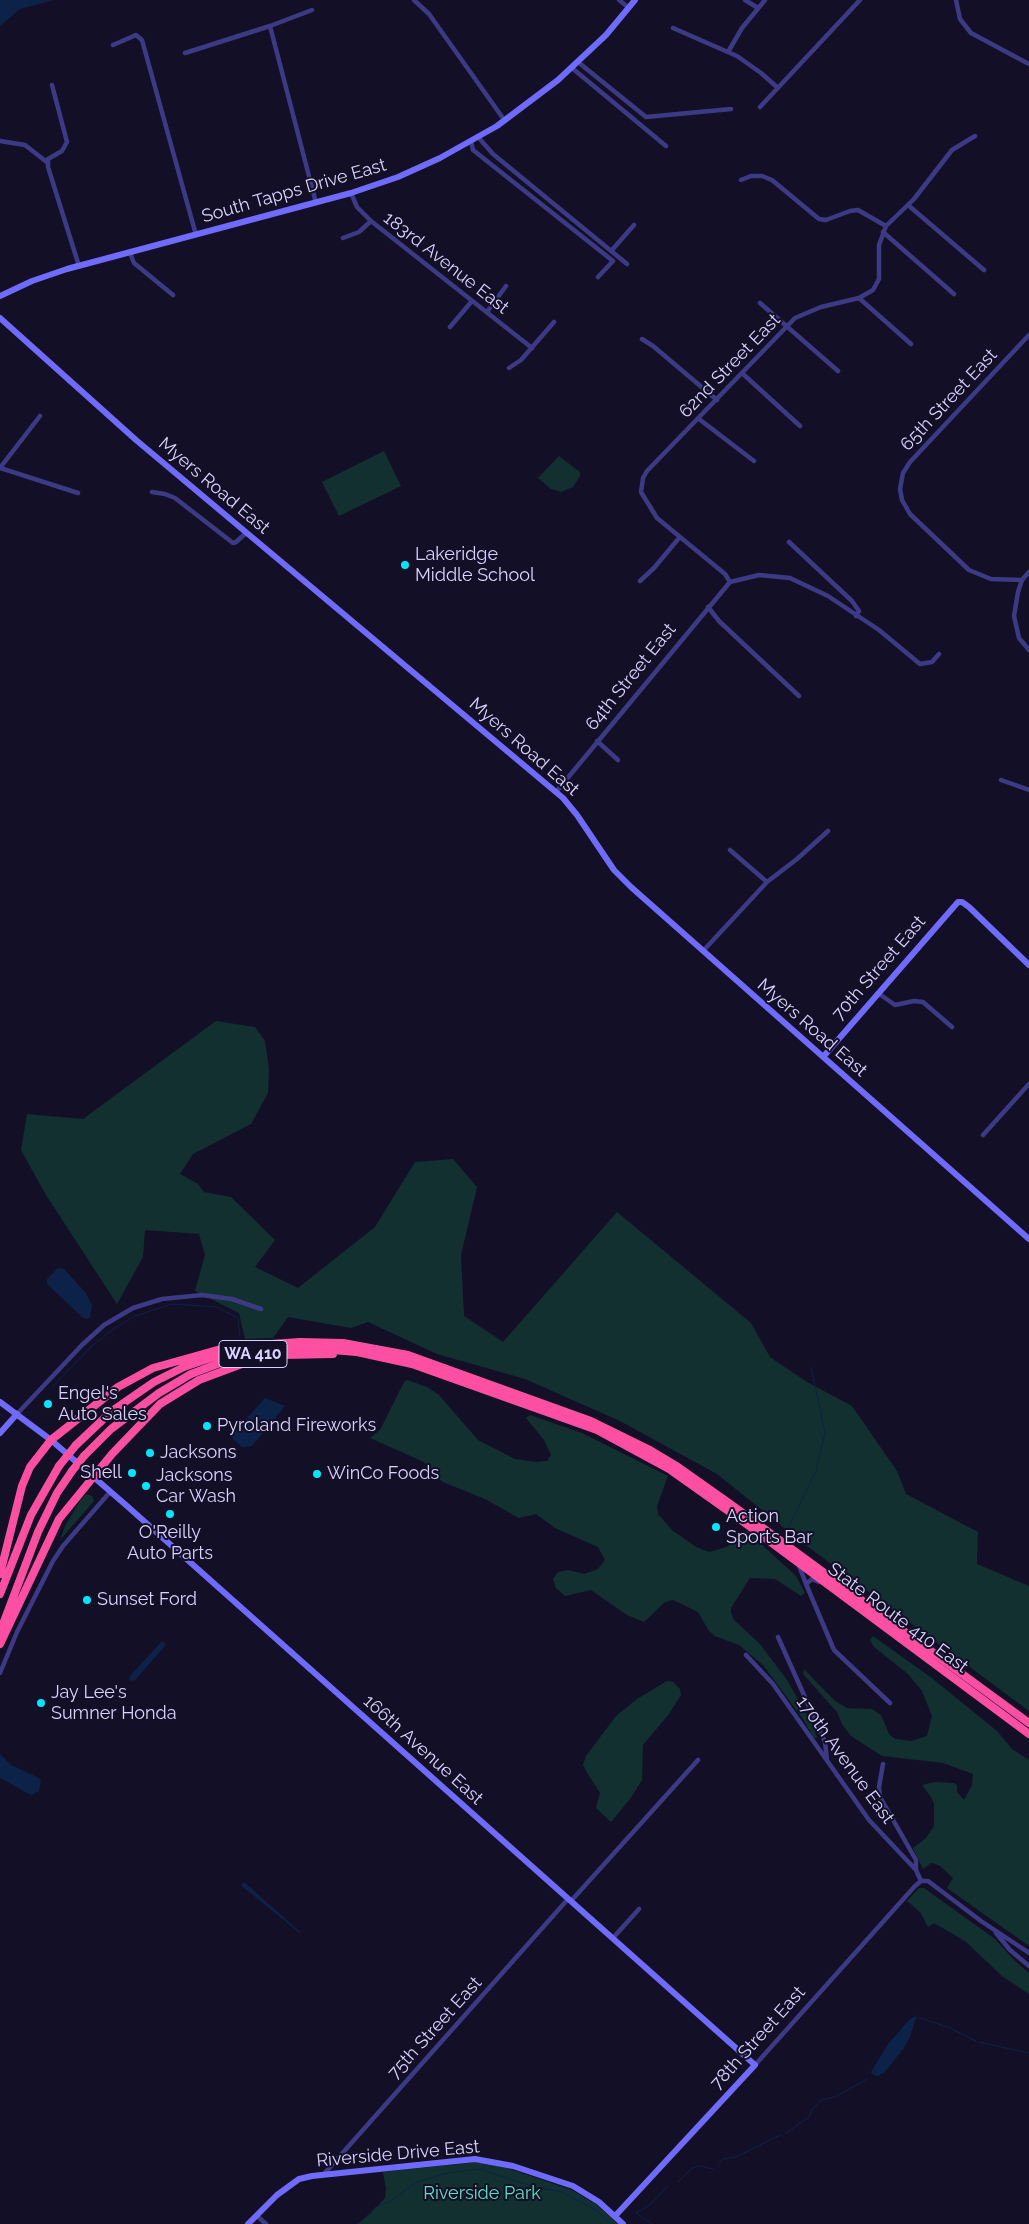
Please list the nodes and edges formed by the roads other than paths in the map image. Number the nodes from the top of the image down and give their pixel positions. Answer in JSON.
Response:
{"nodes":[{"id":1,"x":414,"y":0,"type":"edge"},
{"id":2,"x":619,"y":0,"type":"edge"},
{"id":3,"x":635,"y":0,"type":"edge"},
{"id":4,"x":745,"y":0,"type":"edge"},
{"id":5,"x":765,"y":0,"type":"edge"},
{"id":6,"x":860,"y":0,"type":"edge"},
{"id":7,"x":956,"y":0,"type":"edge"},
{"id":8,"x":629,"y":8,"type":"junction"},
{"id":9,"x":758,"y":8,"type":"junction"},
{"id":10,"x":312,"y":10,"type":"dead end"},
{"id":11,"x":270,"y":26,"type":"junction"},
{"id":12,"x":674,"y":28,"type":"dead end"},
{"id":13,"x":113,"y":44,"type":"dead end"},
{"id":14,"x":728,"y":52,"type":"junction"},
{"id":15,"x":185,"y":53,"type":"dead end"},
{"id":16,"x":578,"y":62,"type":"junction"},
{"id":17,"x":1029,"y":64,"type":"edge"},
{"id":18,"x":572,"y":68,"type":"junction"},
{"id":19,"x":52,"y":86,"type":"dead end"},
{"id":20,"x":778,"y":88,"type":"junction"},
{"id":21,"x":760,"y":107,"type":"dead end"},
{"id":22,"x":731,"y":109,"type":"dead end"},
{"id":23,"x":504,"y":120,"type":"junction"},
{"id":24,"x":975,"y":136,"type":"dead end"},
{"id":25,"x":478,"y":138,"type":"junction"},
{"id":26,"x":0,"y":141,"type":"edge"},
{"id":27,"x":471,"y":142,"type":"junction"},
{"id":28,"x":666,"y":146,"type":"dead end"},
{"id":29,"x":48,"y":163,"type":"junction"},
{"id":30,"x":741,"y":180,"type":"dead end"},
{"id":31,"x":351,"y":193,"type":"junction"},
{"id":32,"x":316,"y":203,"type":"junction"},
{"id":33,"x":908,"y":205,"type":"junction"},
{"id":34,"x":371,"y":221,"type":"junction"},
{"id":35,"x":634,"y":225,"type":"dead end"},
{"id":36,"x":886,"y":226,"type":"junction"},
{"id":37,"x":883,"y":232,"type":"junction"},
{"id":38,"x":196,"y":235,"type":"junction"},
{"id":39,"x":343,"y":238,"type":"dead end"},
{"id":40,"x":612,"y":250,"type":"junction"},
{"id":41,"x":130,"y":253,"type":"junction"},
{"id":42,"x":628,"y":264,"type":"dead end"},
{"id":43,"x":79,"y":266,"type":"junction"},
{"id":44,"x":984,"y":270,"type":"dead end"},
{"id":45,"x":598,"y":278,"type":"dead end"},
{"id":46,"x":506,"y":286,"type":"dead end"},
{"id":47,"x":954,"y":294,"type":"dead end"},
{"id":48,"x":3,"y":295,"type":"edge"},
{"id":49,"x":173,"y":295,"type":"dead end"},
{"id":50,"x":859,"y":298,"type":"junction"},
{"id":51,"x":472,"y":301,"type":"junction"},
{"id":52,"x":0,"y":302,"type":"edge"},
{"id":53,"x":760,"y":303,"type":"dead end"},
{"id":54,"x":0,"y":311,"type":"edge"},
{"id":55,"x":487,"y":312,"type":"junction"},
{"id":56,"x":0,"y":318,"type":"edge"},
{"id":57,"x":554,"y":322,"type":"dead end"},
{"id":58,"x":786,"y":326,"type":"junction"},
{"id":59,"x":450,"y":327,"type":"dead end"},
{"id":60,"x":11,"y":328,"type":"junction"},
{"id":61,"x":1029,"y":336,"type":"edge"},
{"id":62,"x":911,"y":344,"type":"dead end"},
{"id":63,"x":532,"y":348,"type":"junction"},
{"id":64,"x":509,"y":368,"type":"dead end"},
{"id":65,"x":838,"y":370,"type":"dead end"},
{"id":66,"x":742,"y":373,"type":"junction"},
{"id":67,"x":716,"y":401,"type":"junction"},
{"id":68,"x":40,"y":416,"type":"dead end"},
{"id":69,"x":699,"y":419,"type":"junction"},
{"id":70,"x":800,"y":426,"type":"dead end"},
{"id":71,"x":754,"y":461,"type":"dead end"},
{"id":72,"x":0,"y":468,"type":"edge"},
{"id":73,"x":152,"y":492,"type":"dead end"},
{"id":74,"x":78,"y":493,"type":"dead end"},
{"id":75,"x":246,"y":533,"type":"junction"},
{"id":76,"x":679,"y":538,"type":"junction"},
{"id":77,"x":789,"y":542,"type":"dead end"},
{"id":78,"x":1029,"y":572,"type":"edge"},
{"id":79,"x":1022,"y":580,"type":"junction"},
{"id":80,"x":640,"y":581,"type":"dead end"},
{"id":81,"x":730,"y":582,"type":"junction"},
{"id":82,"x":708,"y":607,"type":"junction"},
{"id":83,"x":856,"y":616,"type":"junction"},
{"id":84,"x":1029,"y":650,"type":"edge"},
{"id":85,"x":940,"y":654,"type":"dead end"},
{"id":86,"x":799,"y":696,"type":"dead end"},
{"id":87,"x":597,"y":742,"type":"junction"},
{"id":88,"x":618,"y":760,"type":"dead end"},
{"id":89,"x":1001,"y":780,"type":"dead end"},
{"id":90,"x":1029,"y":790,"type":"edge"},
{"id":91,"x":556,"y":792,"type":"junction"},
{"id":92,"x":828,"y":831,"type":"dead end"},
{"id":93,"x":730,"y":850,"type":"dead end"},
{"id":94,"x":767,"y":882,"type":"junction"},
{"id":95,"x":703,"y":951,"type":"junction"},
{"id":96,"x":1029,"y":966,"type":"edge"},
{"id":97,"x":878,"y":993,"type":"junction"},
{"id":98,"x":952,"y":1027,"type":"dead end"},
{"id":99,"x":823,"y":1057,"type":"junction"},
{"id":100,"x":1029,"y":1084,"type":"edge"},
{"id":101,"x":983,"y":1135,"type":"dead end"},
{"id":102,"x":1029,"y":1239,"type":"edge"},
{"id":103,"x":261,"y":1309,"type":"dead end"},
{"id":104,"x":256,"y":1345,"type":"junction"},
{"id":105,"x":450,"y":1378,"type":"junction"},
{"id":106,"x":486,"y":1387,"type":"junction"},
{"id":107,"x":0,"y":1402,"type":"edge"},
{"id":108,"x":16,"y":1414,"type":"junction"},
{"id":109,"x":0,"y":1433,"type":"edge"},
{"id":110,"x":51,"y":1440,"type":"junction"},
{"id":111,"x":92,"y":1477,"type":"junction"},
{"id":112,"x":110,"y":1492,"type":"junction"},
{"id":113,"x":798,"y":1562,"type":"junction"},
{"id":114,"x":0,"y":1574,"type":"edge"},
{"id":115,"x":806,"y":1584,"type":"junction"},
{"id":116,"x":838,"y":1591,"type":"junction"},
{"id":117,"x":0,"y":1594,"type":"edge"},
{"id":118,"x":0,"y":1632,"type":"edge"},
{"id":119,"x":778,"y":1637,"type":"dead end"},
{"id":120,"x":0,"y":1644,"type":"edge"},
{"id":121,"x":746,"y":1655,"type":"dead end"},
{"id":122,"x":0,"y":1673,"type":"edge"},
{"id":123,"x":890,"y":1703,"type":"dead end"},
{"id":124,"x":1029,"y":1723,"type":"edge"},
{"id":125,"x":1029,"y":1734,"type":"edge"},
{"id":126,"x":698,"y":1760,"type":"dead end"},
{"id":127,"x":827,"y":1761,"type":"junction"},
{"id":128,"x":883,"y":1764,"type":"dead end"},
{"id":129,"x":916,"y":1870,"type":"junction"},
{"id":130,"x":922,"y":1881,"type":"junction"},
{"id":131,"x":570,"y":1900,"type":"junction"},
{"id":132,"x":639,"y":1909,"type":"dead end"},
{"id":133,"x":994,"y":1930,"type":"junction"},
{"id":134,"x":613,"y":1938,"type":"junction"},
{"id":135,"x":1029,"y":1953,"type":"edge"},
{"id":136,"x":1029,"y":1966,"type":"edge"},
{"id":137,"x":755,"y":2065,"type":"junction"},
{"id":138,"x":323,"y":2175,"type":"junction"},
{"id":139,"x":616,"y":2215,"type":"junction"},
{"id":140,"x":257,"y":2216,"type":"junction"},
{"id":141,"x":248,"y":2224,"type":"edge"},
{"id":142,"x":266,"y":2224,"type":"edge"},
{"id":143,"x":623,"y":2224,"type":"edge"}],
"edges":[{"from":1,"to":23,"type":"street"},
{"from":2,"to":8,"type":"street"},
{"from":3,"to":8,"type":"street","name":"South Tapps Drive East"},
{"from":4,"to":9,"type":"street"},
{"from":5,"to":9,"type":"street"},
{"from":6,"to":20,"type":"street"},
{"from":7,"to":17,"type":"street"},
{"from":8,"to":16,"type":"street","name":"South Tapps Drive East"},
{"from":9,"to":14,"type":"street"},
{"from":10,"to":11,"type":"street"},
{"from":11,"to":15,"type":"street"},
{"from":11,"to":32,"type":"street"},
{"from":12,"to":14,"type":"street"},
{"from":13,"to":38,"type":"street"},
{"from":14,"to":20,"type":"street"},
{"from":16,"to":18,"type":"street","name":"South Tapps Drive East"},
{"from":16,"to":22,"type":"street"},
{"from":18,"to":23,"type":"street","name":"South Tapps Drive East"},
{"from":18,"to":28,"type":"street"},
{"from":19,"to":29,"type":"street"},
{"from":20,"to":21,"type":"street"},
{"from":23,"to":25,"type":"street","name":"South Tapps Drive East"},
{"from":24,"to":33,"type":"street","name":"62nd Street East"},
{"from":25,"to":27,"type":"street","name":"South Tapps Drive East"},
{"from":25,"to":40,"type":"street"},
{"from":26,"to":29,"type":"street"},
{"from":27,"to":31,"type":"street","name":"South Tapps Drive East"},
{"from":27,"to":45,"type":"street"},
{"from":29,"to":43,"type":"street"},
{"from":30,"to":36,"type":"street"},
{"from":31,"to":32,"type":"street","name":"South Tapps Drive East"},
{"from":31,"to":34,"type":"street","name":"183rd Avenue East"},
{"from":32,"to":38,"type":"street","name":"South Tapps Drive East"},
{"from":33,"to":36,"type":"street","name":"62nd Street East"},
{"from":33,"to":44,"type":"street"},
{"from":34,"to":39,"type":"street"},
{"from":34,"to":51,"type":"street","name":"183rd Avenue East"},
{"from":35,"to":40,"type":"street"},
{"from":36,"to":37,"type":"street","name":"62nd Street East"},
{"from":37,"to":47,"type":"street"},
{"from":37,"to":50,"type":"street","name":"62nd Street East"},
{"from":38,"to":41,"type":"street","name":"South Tapps Drive East"},
{"from":40,"to":42,"type":"street"},
{"from":41,"to":43,"type":"street","name":"South Tapps Drive East"},
{"from":41,"to":49,"type":"street"},
{"from":43,"to":48,"type":"street","name":"South Tapps Drive East"},
{"from":46,"to":55,"type":"street"},
{"from":48,"to":52,"type":"street"},
{"from":50,"to":58,"type":"street","name":"62nd Street East"},
{"from":50,"to":62,"type":"street"},
{"from":51,"to":55,"type":"street","name":"183rd Avenue East"},
{"from":51,"to":59,"type":"street"},
{"from":53,"to":58,"type":"street"},
{"from":54,"to":60,"type":"street"},
{"from":55,"to":63,"type":"street","name":"183rd Avenue East"},
{"from":56,"to":60,"type":"street","name":"Myers Road East"},
{"from":57,"to":63,"type":"street"},
{"from":58,"to":65,"type":"street"},
{"from":58,"to":66,"type":"street","name":"62nd Street East"},
{"from":60,"to":75,"type":"street","name":"Myers Road East"},
{"from":61,"to":79,"type":"street","name":"65th Street East"},
{"from":63,"to":64,"type":"street"},
{"from":66,"to":67,"type":"street","name":"62nd Street East"},
{"from":66,"to":70,"type":"street"},
{"from":67,"to":67,"type":"street"},
{"from":67,"to":69,"type":"street","name":"62nd Street East"},
{"from":68,"to":72,"type":"street"},
{"from":69,"to":71,"type":"street"},
{"from":69,"to":76,"type":"street","name":"62nd Street East"},
{"from":72,"to":74,"type":"street"},
{"from":73,"to":75,"type":"street"},
{"from":75,"to":91,"type":"street","name":"Myers Road East"},
{"from":76,"to":80,"type":"street"},
{"from":76,"to":81,"type":"street"},
{"from":77,"to":83,"type":"street"},
{"from":78,"to":79,"type":"street"},
{"from":79,"to":84,"type":"street"},
{"from":81,"to":82,"type":"street","name":"64th Street East"},
{"from":81,"to":83,"type":"street"},
{"from":82,"to":86,"type":"street"},
{"from":82,"to":87,"type":"street","name":"64th Street East"},
{"from":83,"to":85,"type":"street"},
{"from":87,"to":88,"type":"street"},
{"from":87,"to":91,"type":"street","name":"64th Street East"},
{"from":89,"to":90,"type":"street"},
{"from":91,"to":95,"type":"street","name":"Myers Road East"},
{"from":92,"to":94,"type":"street"},
{"from":93,"to":94,"type":"street"},
{"from":94,"to":95,"type":"street"},
{"from":95,"to":99,"type":"street","name":"Myers Road East"},
{"from":96,"to":97,"type":"street","name":"70th Street East"},
{"from":97,"to":98,"type":"street"},
{"from":97,"to":99,"type":"street","name":"70th Street East"},
{"from":99,"to":102,"type":"street","name":"Myers Road East"},
{"from":100,"to":101,"type":"street"},
{"from":103,"to":108,"type":"street"},
{"from":104,"to":106,"type":"highway","number":"WA 410"},
{"from":104,"to":110,"type":"highway"},
{"from":104,"to":117,"type":"highway","number":"WA 410","bridge":true},
{"from":105,"to":106,"type":"highway","number":"WA 410"},
{"from":105,"to":111,"type":"highway"},
{"from":105,"to":118,"type":"highway","number":"WA 410","bridge":true},
{"from":106,"to":113,"type":"highway","name":"State Route 410 East","number":"WA 410"},
{"from":106,"to":124,"type":"highway","name":"State Route 410 East","number":"WA 410"},
{"from":107,"to":108,"type":"street","name":"166th Avenue East"},
{"from":108,"to":109,"type":"street"},
{"from":108,"to":110,"type":"street","name":"166th Avenue East"},
{"from":110,"to":111,"type":"street","name":"166th Avenue East"},
{"from":110,"to":114,"type":"highway"},
{"from":111,"to":112,"type":"street","name":"166th Avenue East"},
{"from":111,"to":120,"type":"highway"},
{"from":112,"to":122,"type":"street"},
{"from":112,"to":131,"type":"street","name":"166th Avenue East"},
{"from":113,"to":115,"type":"street"},
{"from":113,"to":116,"type":"highway","name":"State Route 410 East","number":"WA 410"},
{"from":115,"to":116,"type":"street"},
{"from":115,"to":123,"type":"street"},
{"from":116,"to":125,"type":"highway","name":"State Route 410 East","number":"WA 410"},
{"from":119,"to":127,"type":"street"},
{"from":121,"to":127,"type":"street","name":"170th Avenue East"},
{"from":126,"to":131,"type":"street","name":"75th Street East"},
{"from":127,"to":129,"type":"street","name":"170th Avenue East"},
{"from":128,"to":129,"type":"street"},
{"from":129,"to":130,"type":"street","name":"170th Avenue East"},
{"from":130,"to":133,"type":"street"},
{"from":130,"to":137,"type":"street","name":"78th Street East"},
{"from":131,"to":134,"type":"street","name":"166th Avenue East"},
{"from":131,"to":138,"type":"street","name":"75th Street East"},
{"from":132,"to":134,"type":"street"},
{"from":133,"to":135,"type":"street"},
{"from":133,"to":136,"type":"street"},
{"from":134,"to":137,"type":"street","name":"166th Avenue East"},
{"from":137,"to":139,"type":"street","name":"78th Street East"},
{"from":138,"to":139,"type":"street","name":"Riverside Drive East"},
{"from":138,"to":140,"type":"street","name":"Riverside Drive East"},
{"from":139,"to":143,"type":"street","name":"Riverside Drive East"},
{"from":140,"to":141,"type":"street","name":"Riverside Drive East"},
{"from":140,"to":142,"type":"street"}]}
